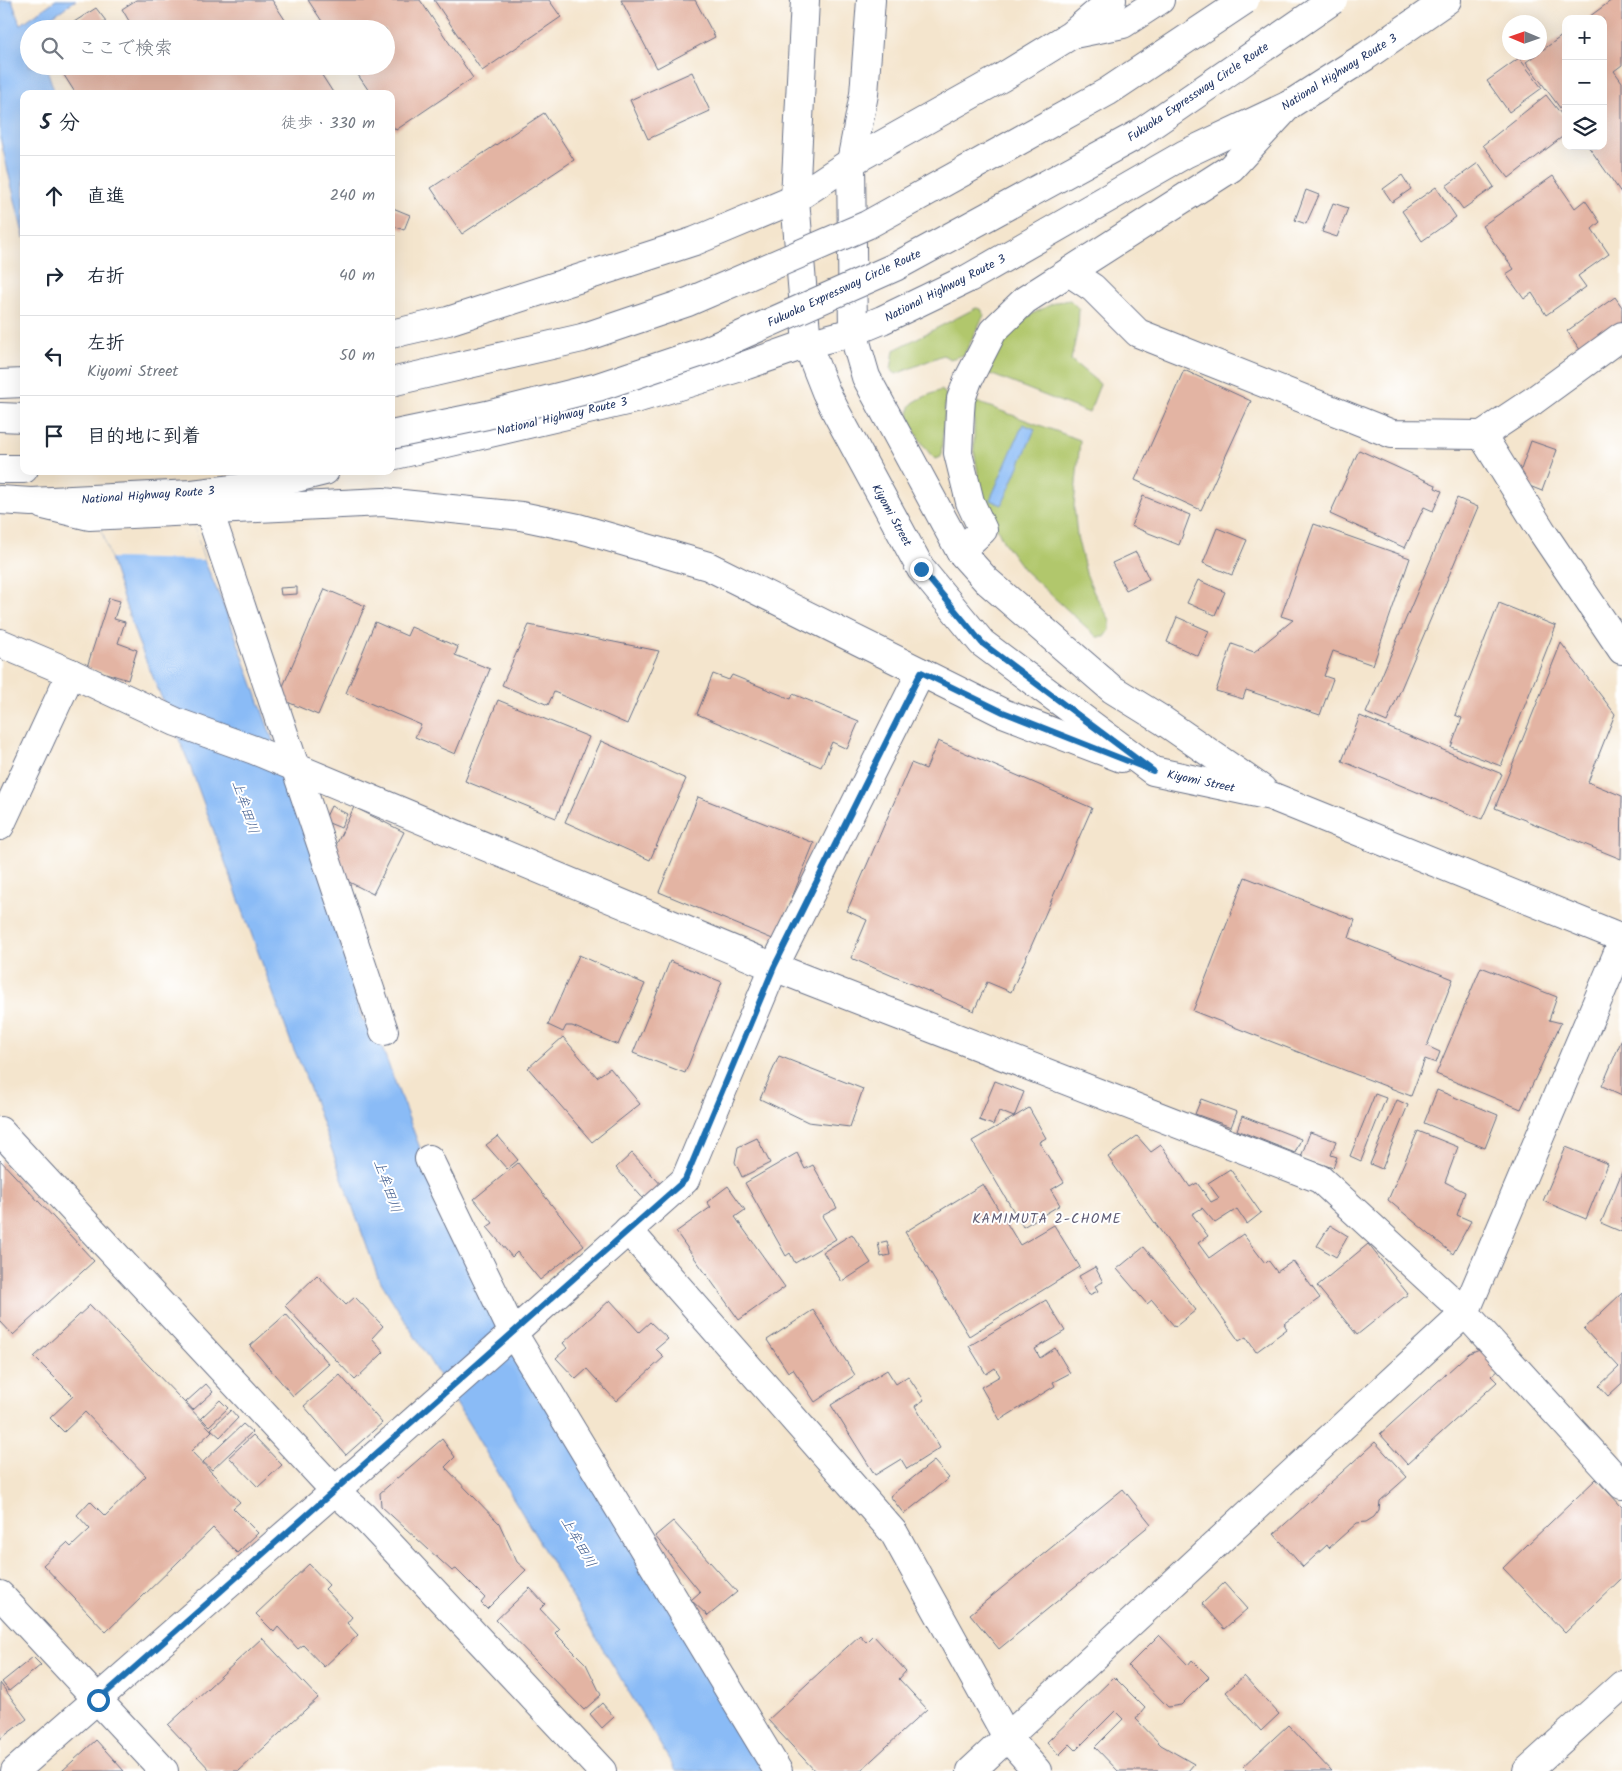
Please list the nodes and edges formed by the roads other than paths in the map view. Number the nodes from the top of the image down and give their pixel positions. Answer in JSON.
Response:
{"nodes":[{"id":1,"x":805,"y":0,"type":"edge"},
{"id":2,"x":871,"y":0,"type":"edge"},
{"id":3,"x":1112,"y":0,"type":"edge"},
{"id":4,"x":1160,"y":0,"type":"edge"},
{"id":5,"x":1245,"y":0,"type":"edge"},
{"id":6,"x":1333,"y":0,"type":"edge"},
{"id":7,"x":1349,"y":0,"type":"edge"},
{"id":8,"x":1448,"y":0,"type":"edge"},
{"id":9,"x":1306,"y":19,"type":"junction"},
{"id":10,"x":1071,"y":35,"type":"junction"},
{"id":11,"x":1289,"y":105,"type":"junction"},
{"id":12,"x":851,"y":162,"type":"junction"},
{"id":13,"x":795,"y":199,"type":"junction"},
{"id":14,"x":1069,"y":272,"type":"junction"},
{"id":15,"x":853,"y":332,"type":"junction"},
{"id":16,"x":395,"y":333,"type":"edge"},
{"id":17,"x":1622,"y":336,"type":"edge"},
{"id":18,"x":807,"y":344,"type":"junction"},
{"id":19,"x":395,"y":381,"type":"edge"},
{"id":20,"x":20,"y":383,"type":"edge"},
{"id":21,"x":0,"y":384,"type":"edge"},
{"id":22,"x":0,"y":417,"type":"edge"},
{"id":23,"x":20,"y":418,"type":"edge"},
{"id":24,"x":395,"y":434,"type":"edge"},
{"id":25,"x":1482,"y":434,"type":"junction"},
{"id":26,"x":395,"y":455,"type":"edge"},
{"id":27,"x":0,"y":468,"type":"edge"},
{"id":28,"x":20,"y":469,"type":"edge"},
{"id":29,"x":309,"y":475,"type":"edge"},
{"id":30,"x":0,"y":500,"type":"edge"},
{"id":31,"x":199,"y":506,"type":"junction"},
{"id":32,"x":960,"y":551,"type":"junction"},
{"id":33,"x":0,"y":643,"type":"edge"},
{"id":34,"x":1622,"y":650,"type":"edge"},
{"id":35,"x":921,"y":672,"type":"junction"},
{"id":36,"x":72,"y":673,"type":"junction"},
{"id":37,"x":294,"y":767,"type":"junction"},
{"id":38,"x":1153,"y":771,"type":"junction"},
{"id":39,"x":1272,"y":796,"type":"junction"},
{"id":40,"x":0,"y":826,"type":"edge"},
{"id":41,"x":1622,"y":938,"type":"edge"},
{"id":42,"x":1622,"y":943,"type":"edge"},
{"id":43,"x":774,"y":967,"type":"junction"},
{"id":44,"x":384,"y":1031,"type":"dead end"},
{"id":45,"x":0,"y":1131,"type":"edge"},
{"id":46,"x":429,"y":1159,"type":"dead end"},
{"id":47,"x":628,"y":1230,"type":"junction"},
{"id":48,"x":1465,"y":1313,"type":"junction"},
{"id":49,"x":508,"y":1337,"type":"junction"},
{"id":50,"x":1622,"y":1485,"type":"edge"},
{"id":51,"x":335,"y":1491,"type":"junction"},
{"id":52,"x":0,"y":1595,"type":"edge"},
{"id":53,"x":1622,"y":1685,"type":"edge"},
{"id":54,"x":98,"y":1700,"type":"junction"},
{"id":55,"x":1007,"y":1737,"type":"junction"},
{"id":56,"x":15,"y":1771,"type":"edge"},
{"id":57,"x":164,"y":1771,"type":"edge"},
{"id":58,"x":602,"y":1771,"type":"edge"},
{"id":59,"x":778,"y":1771,"type":"edge"},
{"id":60,"x":971,"y":1771,"type":"edge"},
{"id":61,"x":1037,"y":1771,"type":"edge"},
{"id":62,"x":1527,"y":1771,"type":"edge"}],
"edges":[{"from":1,"to":13,"type":"main road","name":"Kiyomi Street"},
{"from":2,"to":12,"type":"main road","name":"Kiyomi Street"},
{"from":3,"to":10,"type":"main road"},
{"from":4,"to":10,"type":"main road"},
{"from":5,"to":19,"type":"main road","bridge":true},
{"from":6,"to":9,"type":"main road","name":"Fukuoka Expressway Circle Route","bridge":true},
{"from":7,"to":9,"type":"main road","bridge":true},
{"from":8,"to":11,"type":"main road","name":"National Highway Route 3"},
{"from":9,"to":24,"type":"main road","name":"Fukuoka Expressway Circle Route","bridge":true},
{"from":10,"to":12,"type":"main road"},
{"from":11,"to":14,"type":"main road"},
{"from":11,"to":15,"type":"main road","name":"National Highway Route 3"},
{"from":12,"to":13,"type":"main road"},
{"from":12,"to":15,"type":"main road","name":"Kiyomi Street"},
{"from":13,"to":16,"type":"main road"},
{"from":13,"to":18,"type":"main road","name":"Kiyomi Street"},
{"from":14,"to":25,"type":"main road"},
{"from":14,"to":32,"type":"main road"},
{"from":15,"to":18,"type":"main road","name":"National Highway Route 3"},
{"from":15,"to":32,"type":"main road","name":"Kiyomi Street"},
{"from":17,"to":25,"type":"main road"},
{"from":18,"to":26,"type":"main road","name":"National Highway Route 3"},
{"from":18,"to":38,"type":"main road","name":"Kiyomi Street"},
{"from":20,"to":21,"type":"main road"},
{"from":22,"to":23,"type":"main road"},
{"from":25,"to":34,"type":"main road"},
{"from":27,"to":28,"type":"main road"},
{"from":29,"to":31,"type":"main road","name":"National Highway Route 3"},
{"from":30,"to":31,"type":"main road","name":"National Highway Route 3"},
{"from":31,"to":35,"type":"main road"},
{"from":31,"to":37,"type":"main road"},
{"from":32,"to":39,"type":"main road","name":"Kiyomi Street"},
{"from":33,"to":36,"type":"main road"},
{"from":35,"to":38,"type":"main road"},
{"from":35,"to":43,"type":"main road"},
{"from":36,"to":37,"type":"main road"},
{"from":36,"to":40,"type":"main road"},
{"from":37,"to":43,"type":"main road"},
{"from":37,"to":44,"type":"main road"},
{"from":38,"to":39,"type":"main road","name":"Kiyomi Street"},
{"from":39,"to":41,"type":"main road","name":"Kiyomi Street"},
{"from":42,"to":48,"type":"main road"},
{"from":43,"to":47,"type":"main road"},
{"from":43,"to":48,"type":"main road"},
{"from":45,"to":51,"type":"main road"},
{"from":46,"to":49,"type":"main road"},
{"from":47,"to":49,"type":"main road"},
{"from":47,"to":55,"type":"main road"},
{"from":48,"to":50,"type":"main road"},
{"from":48,"to":55,"type":"main road"},
{"from":49,"to":51,"type":"main road"},
{"from":49,"to":59,"type":"main road"},
{"from":51,"to":54,"type":"main road"},
{"from":51,"to":58,"type":"main road"},
{"from":52,"to":54,"type":"main road"},
{"from":53,"to":62,"type":"main road"},
{"from":54,"to":56,"type":"main road"},
{"from":54,"to":57,"type":"main road"},
{"from":55,"to":60,"type":"main road"},
{"from":55,"to":61,"type":"main road"}]}
